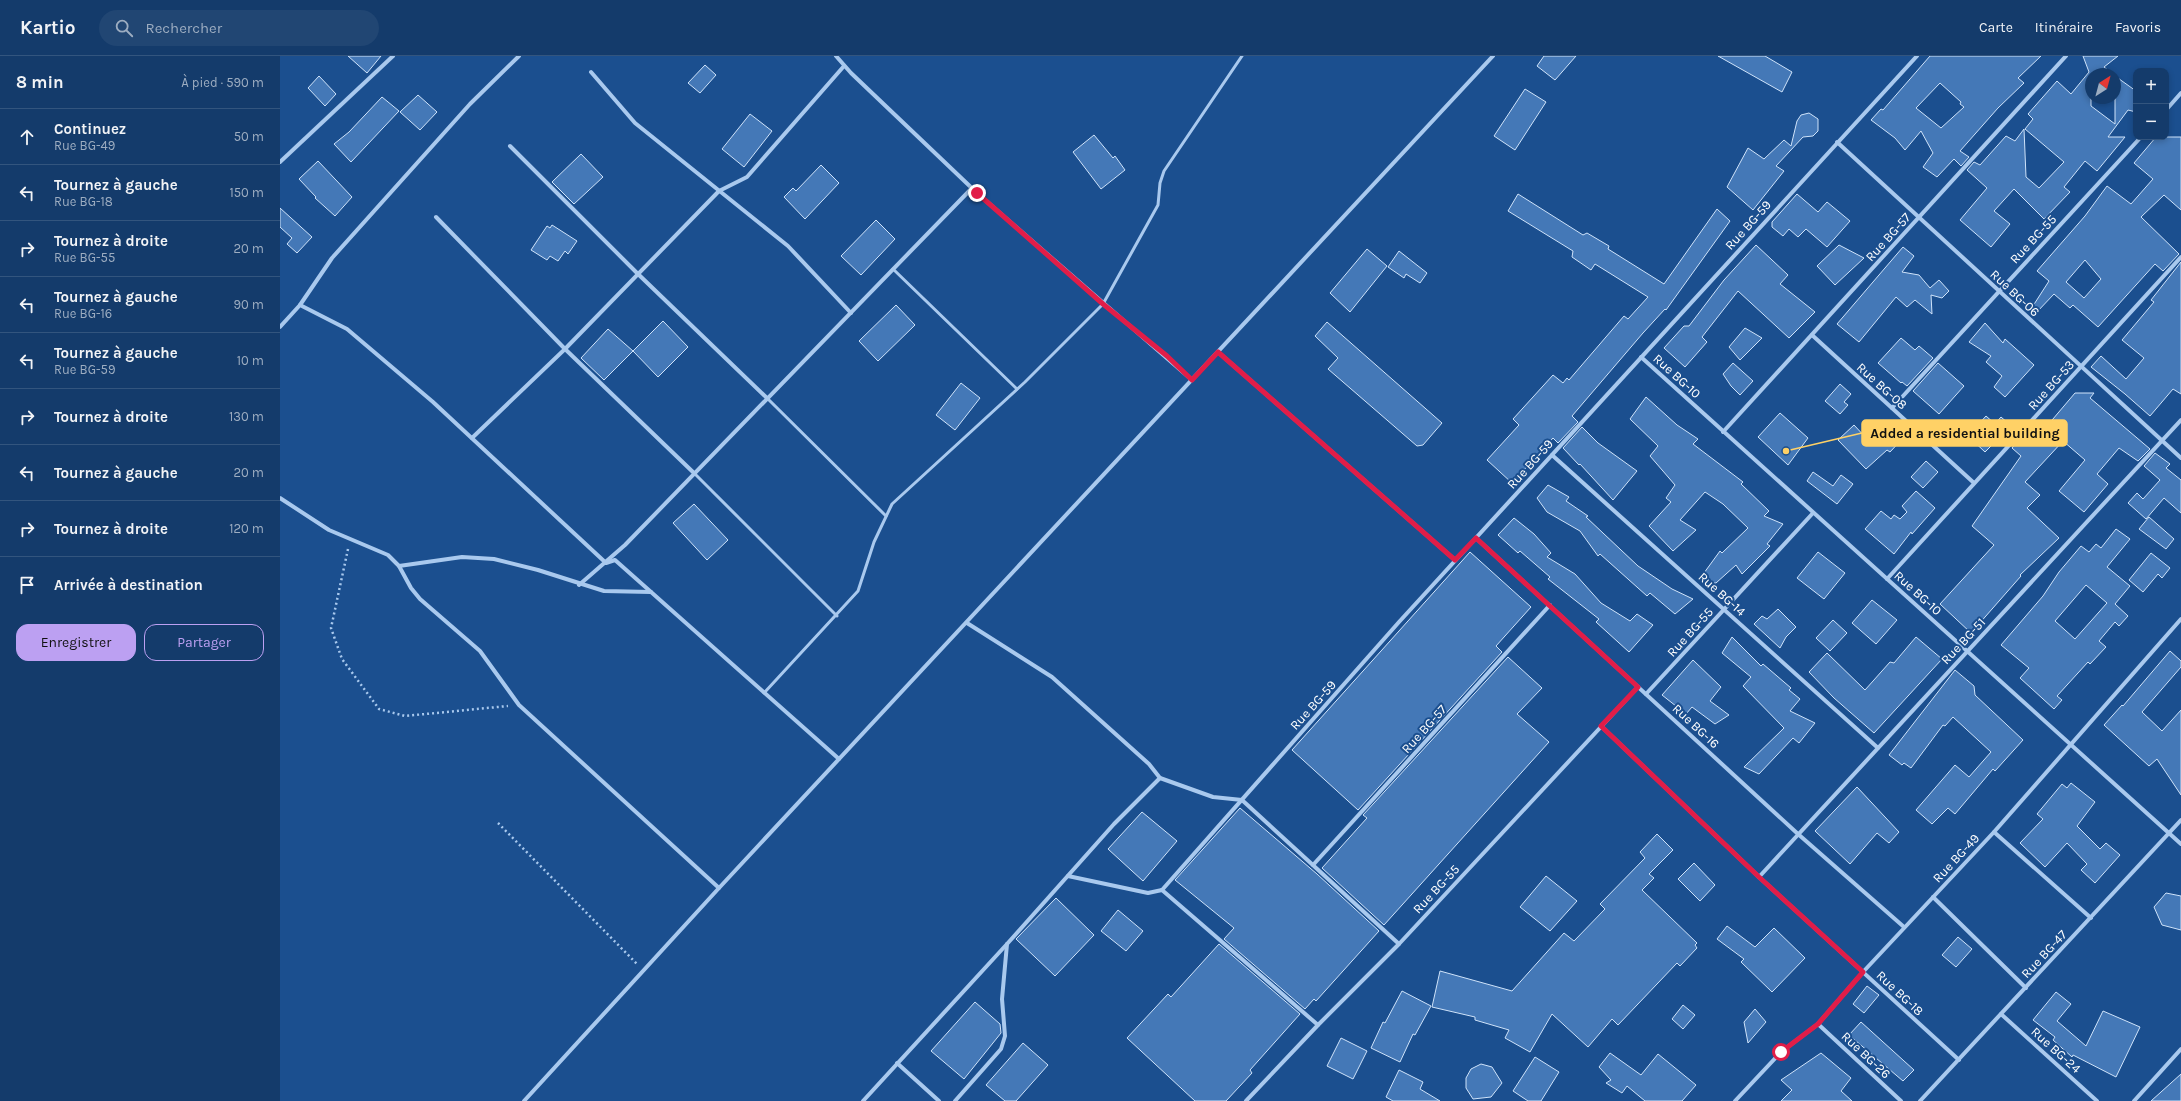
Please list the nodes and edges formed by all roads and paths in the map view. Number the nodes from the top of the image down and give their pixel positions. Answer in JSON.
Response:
{"nodes":[{"id":1,"x":393,"y":56,"type":"edge"},
{"id":2,"x":519,"y":56,"type":"edge"},
{"id":3,"x":836,"y":56,"type":"edge"},
{"id":4,"x":1242,"y":56,"type":"edge"},
{"id":5,"x":1493,"y":56,"type":"edge"},
{"id":6,"x":1917,"y":56,"type":"edge"},
{"id":7,"x":2066,"y":56,"type":"edge"},
{"id":8,"x":844,"y":66,"type":"junction"},
{"id":9,"x":591,"y":72,"type":"dead end"},
{"id":10,"x":2181,"y":93,"type":"edge"},
{"id":11,"x":2169,"y":107,"type":"edge"},
{"id":12,"x":2138,"y":140,"type":"edge"},
{"id":13,"x":1837,"y":142,"type":"junction"},
{"id":14,"x":510,"y":146,"type":"dead end"},
{"id":15,"x":280,"y":162,"type":"edge"},
{"id":16,"x":972,"y":188,"type":"junction"},
{"id":17,"x":719,"y":191,"type":"junction"},
{"id":18,"x":436,"y":217,"type":"dead end"},
{"id":19,"x":1919,"y":218,"type":"junction"},
{"id":20,"x":2181,"y":257,"type":"edge"},
{"id":21,"x":894,"y":269,"type":"junction"},
{"id":22,"x":638,"y":274,"type":"junction"},
{"id":23,"x":1999,"y":292,"type":"junction"},
{"id":24,"x":1103,"y":304,"type":"junction"},
{"id":25,"x":300,"y":305,"type":"junction"},
{"id":26,"x":851,"y":313,"type":"junction"},
{"id":27,"x":281,"y":324,"type":"edge"},
{"id":28,"x":1812,"y":335,"type":"junction"},
{"id":29,"x":565,"y":349,"type":"junction"},
{"id":30,"x":1218,"y":352,"type":"junction"},
{"id":31,"x":1641,"y":357,"type":"junction"},
{"id":32,"x":2081,"y":366,"type":"junction"},
{"id":33,"x":1192,"y":380,"type":"junction"},
{"id":34,"x":1017,"y":389,"type":"junction"},
{"id":35,"x":768,"y":399,"type":"junction"},
{"id":36,"x":1892,"y":408,"type":"junction"},
{"id":37,"x":2181,"y":420,"type":"edge"},
{"id":38,"x":1723,"y":432,"type":"junction"},
{"id":39,"x":472,"y":438,"type":"junction"},
{"id":40,"x":2161,"y":441,"type":"junction"},
{"id":41,"x":1552,"y":455,"type":"junction"},
{"id":42,"x":2181,"y":458,"type":"edge"},
{"id":43,"x":695,"y":474,"type":"junction"},
{"id":44,"x":1974,"y":483,"type":"junction"},
{"id":45,"x":280,"y":498,"type":"edge"},
{"id":46,"x":1813,"y":512,"type":"junction"},
{"id":47,"x":886,"y":516,"type":"junction"},
{"id":48,"x":350,"y":538,"type":"junction"},
{"id":49,"x":1476,"y":538,"type":"junction"},
{"id":50,"x":1455,"y":560,"type":"junction"},
{"id":51,"x":606,"y":563,"type":"junction"},
{"id":52,"x":399,"y":566,"type":"junction"},
{"id":53,"x":1886,"y":579,"type":"junction"},
{"id":54,"x":579,"y":585,"type":"junction"},
{"id":55,"x":651,"y":592,"type":"junction"},
{"id":56,"x":1550,"y":605,"type":"junction"},
{"id":57,"x":1724,"y":610,"type":"junction"},
{"id":58,"x":837,"y":616,"type":"junction"},
{"id":59,"x":2181,"y":619,"type":"edge"},
{"id":60,"x":967,"y":623,"type":"junction"},
{"id":61,"x":1967,"y":651,"type":"junction"},
{"id":62,"x":1638,"y":687,"type":"junction"},
{"id":63,"x":763,"y":693,"type":"junction"},
{"id":64,"x":1646,"y":694,"type":"junction"},
{"id":65,"x":519,"y":705,"type":"junction"},
{"id":66,"x":1601,"y":726,"type":"junction"},
{"id":67,"x":2070,"y":743,"type":"junction"},
{"id":68,"x":1878,"y":748,"type":"junction"},
{"id":69,"x":839,"y":759,"type":"junction"},
{"id":70,"x":1160,"y":778,"type":"junction"},
{"id":71,"x":1242,"y":800,"type":"junction"},
{"id":72,"x":2181,"y":820,"type":"edge"},
{"id":73,"x":498,"y":823,"type":"dead end"},
{"id":74,"x":1994,"y":832,"type":"junction"},
{"id":75,"x":2169,"y":833,"type":"junction"},
{"id":76,"x":1798,"y":834,"type":"junction"},
{"id":77,"x":2181,"y":844,"type":"edge"},
{"id":78,"x":1313,"y":866,"type":"junction"},
{"id":79,"x":1068,"y":876,"type":"junction"},
{"id":80,"x":1759,"y":877,"type":"junction"},
{"id":81,"x":719,"y":888,"type":"junction"},
{"id":82,"x":1162,"y":890,"type":"junction"},
{"id":83,"x":1933,"y":897,"type":"junction"},
{"id":84,"x":2091,"y":918,"type":"junction"},
{"id":85,"x":1904,"y":927,"type":"junction"},
{"id":86,"x":1007,"y":944,"type":"junction"},
{"id":87,"x":1398,"y":944,"type":"junction"},
{"id":88,"x":643,"y":970,"type":"junction"},
{"id":89,"x":1863,"y":972,"type":"junction"},
{"id":90,"x":2026,"y":988,"type":"junction"},
{"id":91,"x":2001,"y":1014,"type":"junction"},
{"id":92,"x":1818,"y":1024,"type":"junction"},
{"id":93,"x":1318,"y":1025,"type":"junction"},
{"id":94,"x":2181,"y":1049,"type":"edge"},
{"id":95,"x":1959,"y":1060,"type":"junction"},
{"id":96,"x":898,"y":1063,"type":"junction"},
{"id":97,"x":524,"y":1101,"type":"edge"},
{"id":98,"x":863,"y":1101,"type":"edge"},
{"id":99,"x":939,"y":1101,"type":"edge"},
{"id":100,"x":955,"y":1101,"type":"edge"},
{"id":101,"x":1246,"y":1101,"type":"edge"},
{"id":102,"x":1735,"y":1101,"type":"edge"},
{"id":103,"x":1901,"y":1101,"type":"edge"},
{"id":104,"x":1920,"y":1101,"type":"edge"},
{"id":105,"x":2097,"y":1101,"type":"edge"},
{"id":106,"x":2134,"y":1101,"type":"edge"}],
"edges":[{"from":1,"to":15,"type":"street"},
{"from":2,"to":25,"type":"street"},
{"from":3,"to":8,"type":"street"},
{"from":4,"to":24,"type":"lane"},
{"from":5,"to":30,"type":"street"},
{"from":6,"to":13,"type":"street","name":"Rue BG-59"},
{"from":7,"to":19,"type":"street","name":"Rue BG-57"},
{"from":8,"to":16,"type":"street"},
{"from":8,"to":17,"type":"street"},
{"from":9,"to":17,"type":"street"},
{"from":10,"to":11,"type":"street"},
{"from":12,"to":23,"type":"street","name":"Rue BG-55"},
{"from":13,"to":19,"type":"street","name":"Rue BG-06"},
{"from":13,"to":31,"type":"street","name":"Rue BG-59"},
{"from":14,"to":22,"type":"street"},
{"from":16,"to":21,"type":"street"},
{"from":16,"to":24,"type":"street"},
{"from":17,"to":22,"type":"street"},
{"from":17,"to":26,"type":"street"},
{"from":18,"to":29,"type":"street"},
{"from":19,"to":23,"type":"street","name":"Rue BG-06"},
{"from":19,"to":28,"type":"street","name":"Rue BG-57"},
{"from":20,"to":32,"type":"street","name":"Rue BG-53"},
{"from":21,"to":26,"type":"street"},
{"from":21,"to":34,"type":"lane"},
{"from":22,"to":29,"type":"street"},
{"from":22,"to":35,"type":"street"},
{"from":23,"to":32,"type":"street","name":"Rue BG-06"},
{"from":23,"to":36,"type":"street","name":"Rue BG-55"},
{"from":24,"to":33,"type":"street"},
{"from":24,"to":34,"type":"lane"},
{"from":25,"to":27,"type":"street"},
{"from":25,"to":39,"type":"street"},
{"from":26,"to":35,"type":"street"},
{"from":28,"to":36,"type":"street","name":"Rue BG-08"},
{"from":28,"to":38,"type":"street","name":"Rue BG-57"},
{"from":29,"to":39,"type":"street"},
{"from":29,"to":43,"type":"street"},
{"from":30,"to":33,"type":"street"},
{"from":30,"to":50,"type":"street"},
{"from":31,"to":38,"type":"street","name":"Rue BG-10"},
{"from":31,"to":41,"type":"street","name":"Rue BG-59"},
{"from":32,"to":40,"type":"street","name":"Rue BG-06"},
{"from":32,"to":44,"type":"street","name":"Rue BG-53"},
{"from":33,"to":60,"type":"street"},
{"from":34,"to":47,"type":"lane"},
{"from":35,"to":43,"type":"street"},
{"from":35,"to":47,"type":"lane"},
{"from":36,"to":44,"type":"street","name":"Rue BG-08"},
{"from":37,"to":40,"type":"street","name":"Rue BG-51"},
{"from":38,"to":46,"type":"street","name":"Rue BG-10"},
{"from":39,"to":51,"type":"street"},
{"from":40,"to":42,"type":"street","name":"Rue BG-06"},
{"from":40,"to":61,"type":"street","name":"Rue BG-51"},
{"from":41,"to":49,"type":"street","name":"Rue BG-59"},
{"from":41,"to":57,"type":"street","name":"Rue BG-14"},
{"from":43,"to":51,"type":"street"},
{"from":43,"to":58,"type":"lane"},
{"from":44,"to":53,"type":"street","name":"Rue BG-53"},
{"from":45,"to":48,"type":"street"},
{"from":46,"to":53,"type":"street","name":"Rue BG-10"},
{"from":46,"to":57,"type":"street","name":"Rue BG-55"},
{"from":47,"to":58,"type":"lane"},
{"from":48,"to":52,"type":"street"},
{"from":48,"to":65,"type":"path"},
{"from":49,"to":50,"type":"street","name":"Rue BG-59"},
{"from":49,"to":56,"type":"street","name":"Rue BG-16"},
{"from":50,"to":71,"type":"street","name":"Rue BG-59"},
{"from":51,"to":54,"type":"street"},
{"from":51,"to":55,"type":"street"},
{"from":52,"to":54,"type":"street"},
{"from":52,"to":65,"type":"street"},
{"from":53,"to":61,"type":"street","name":"Rue BG-10"},
{"from":54,"to":55,"type":"street"},
{"from":55,"to":63,"type":"street"},
{"from":56,"to":62,"type":"street","name":"Rue BG-16"},
{"from":56,"to":78,"type":"street","name":"Rue BG-57"},
{"from":57,"to":64,"type":"street","name":"Rue BG-55"},
{"from":57,"to":68,"type":"street","name":"Rue BG-14"},
{"from":58,"to":63,"type":"lane"},
{"from":59,"to":67,"type":"street","name":"Rue BG-49"},
{"from":60,"to":69,"type":"street"},
{"from":60,"to":70,"type":"street"},
{"from":61,"to":67,"type":"street","name":"Rue BG-10"},
{"from":61,"to":68,"type":"street","name":"Rue BG-51"},
{"from":62,"to":64,"type":"street","name":"Rue BG-16"},
{"from":62,"to":66,"type":"street","name":"Rue BG-55"},
{"from":63,"to":69,"type":"street"},
{"from":64,"to":76,"type":"street","name":"Rue BG-16"},
{"from":65,"to":81,"type":"street"},
{"from":66,"to":80,"type":"street","name":"Rue BG-18"},
{"from":66,"to":87,"type":"street","name":"Rue BG-55"},
{"from":67,"to":74,"type":"street","name":"Rue BG-49"},
{"from":67,"to":75,"type":"street","name":"Rue BG-10"},
{"from":68,"to":76,"type":"street","name":"Rue BG-51"},
{"from":69,"to":81,"type":"street"},
{"from":70,"to":71,"type":"street"},
{"from":70,"to":79,"type":"street"},
{"from":71,"to":78,"type":"street"},
{"from":71,"to":82,"type":"street","name":"Rue BG-59"},
{"from":72,"to":75,"type":"street","name":"Rue BG-47"},
{"from":73,"to":88,"type":"path"},
{"from":74,"to":83,"type":"street","name":"Rue BG-49"},
{"from":74,"to":84,"type":"street"},
{"from":75,"to":77,"type":"street","name":"Rue BG-10"},
{"from":75,"to":84,"type":"street","name":"Rue BG-47"},
{"from":76,"to":80,"type":"street","name":"Rue BG-51"},
{"from":76,"to":85,"type":"street","name":"Rue BG-16"},
{"from":78,"to":87,"type":"street"},
{"from":79,"to":82,"type":"street"},
{"from":79,"to":86,"type":"street"},
{"from":80,"to":89,"type":"street","name":"Rue BG-18"},
{"from":81,"to":88,"type":"street"},
{"from":82,"to":93,"type":"street"},
{"from":83,"to":85,"type":"street","name":"Rue BG-49"},
{"from":83,"to":90,"type":"street"},
{"from":84,"to":90,"type":"street","name":"Rue BG-47"},
{"from":85,"to":89,"type":"street","name":"Rue BG-49"},
{"from":86,"to":96,"type":"street"},
{"from":86,"to":100,"type":"street"},
{"from":87,"to":93,"type":"street","name":"Rue BG-55"},
{"from":88,"to":97,"type":"street"},
{"from":89,"to":92,"type":"street","name":"Rue BG-49"},
{"from":89,"to":95,"type":"street","name":"Rue BG-18"},
{"from":90,"to":91,"type":"street","name":"Rue BG-47"},
{"from":91,"to":95,"type":"street","name":"Rue BG-47"},
{"from":91,"to":105,"type":"street","name":"Rue BG-24"},
{"from":92,"to":102,"type":"street","name":"Rue BG-49"},
{"from":92,"to":103,"type":"street","name":"Rue BG-26"},
{"from":93,"to":101,"type":"street","name":"Rue BG-55"},
{"from":94,"to":106,"type":"street"},
{"from":95,"to":104,"type":"street","name":"Rue BG-47"},
{"from":96,"to":98,"type":"street"},
{"from":96,"to":99,"type":"street"}]}
